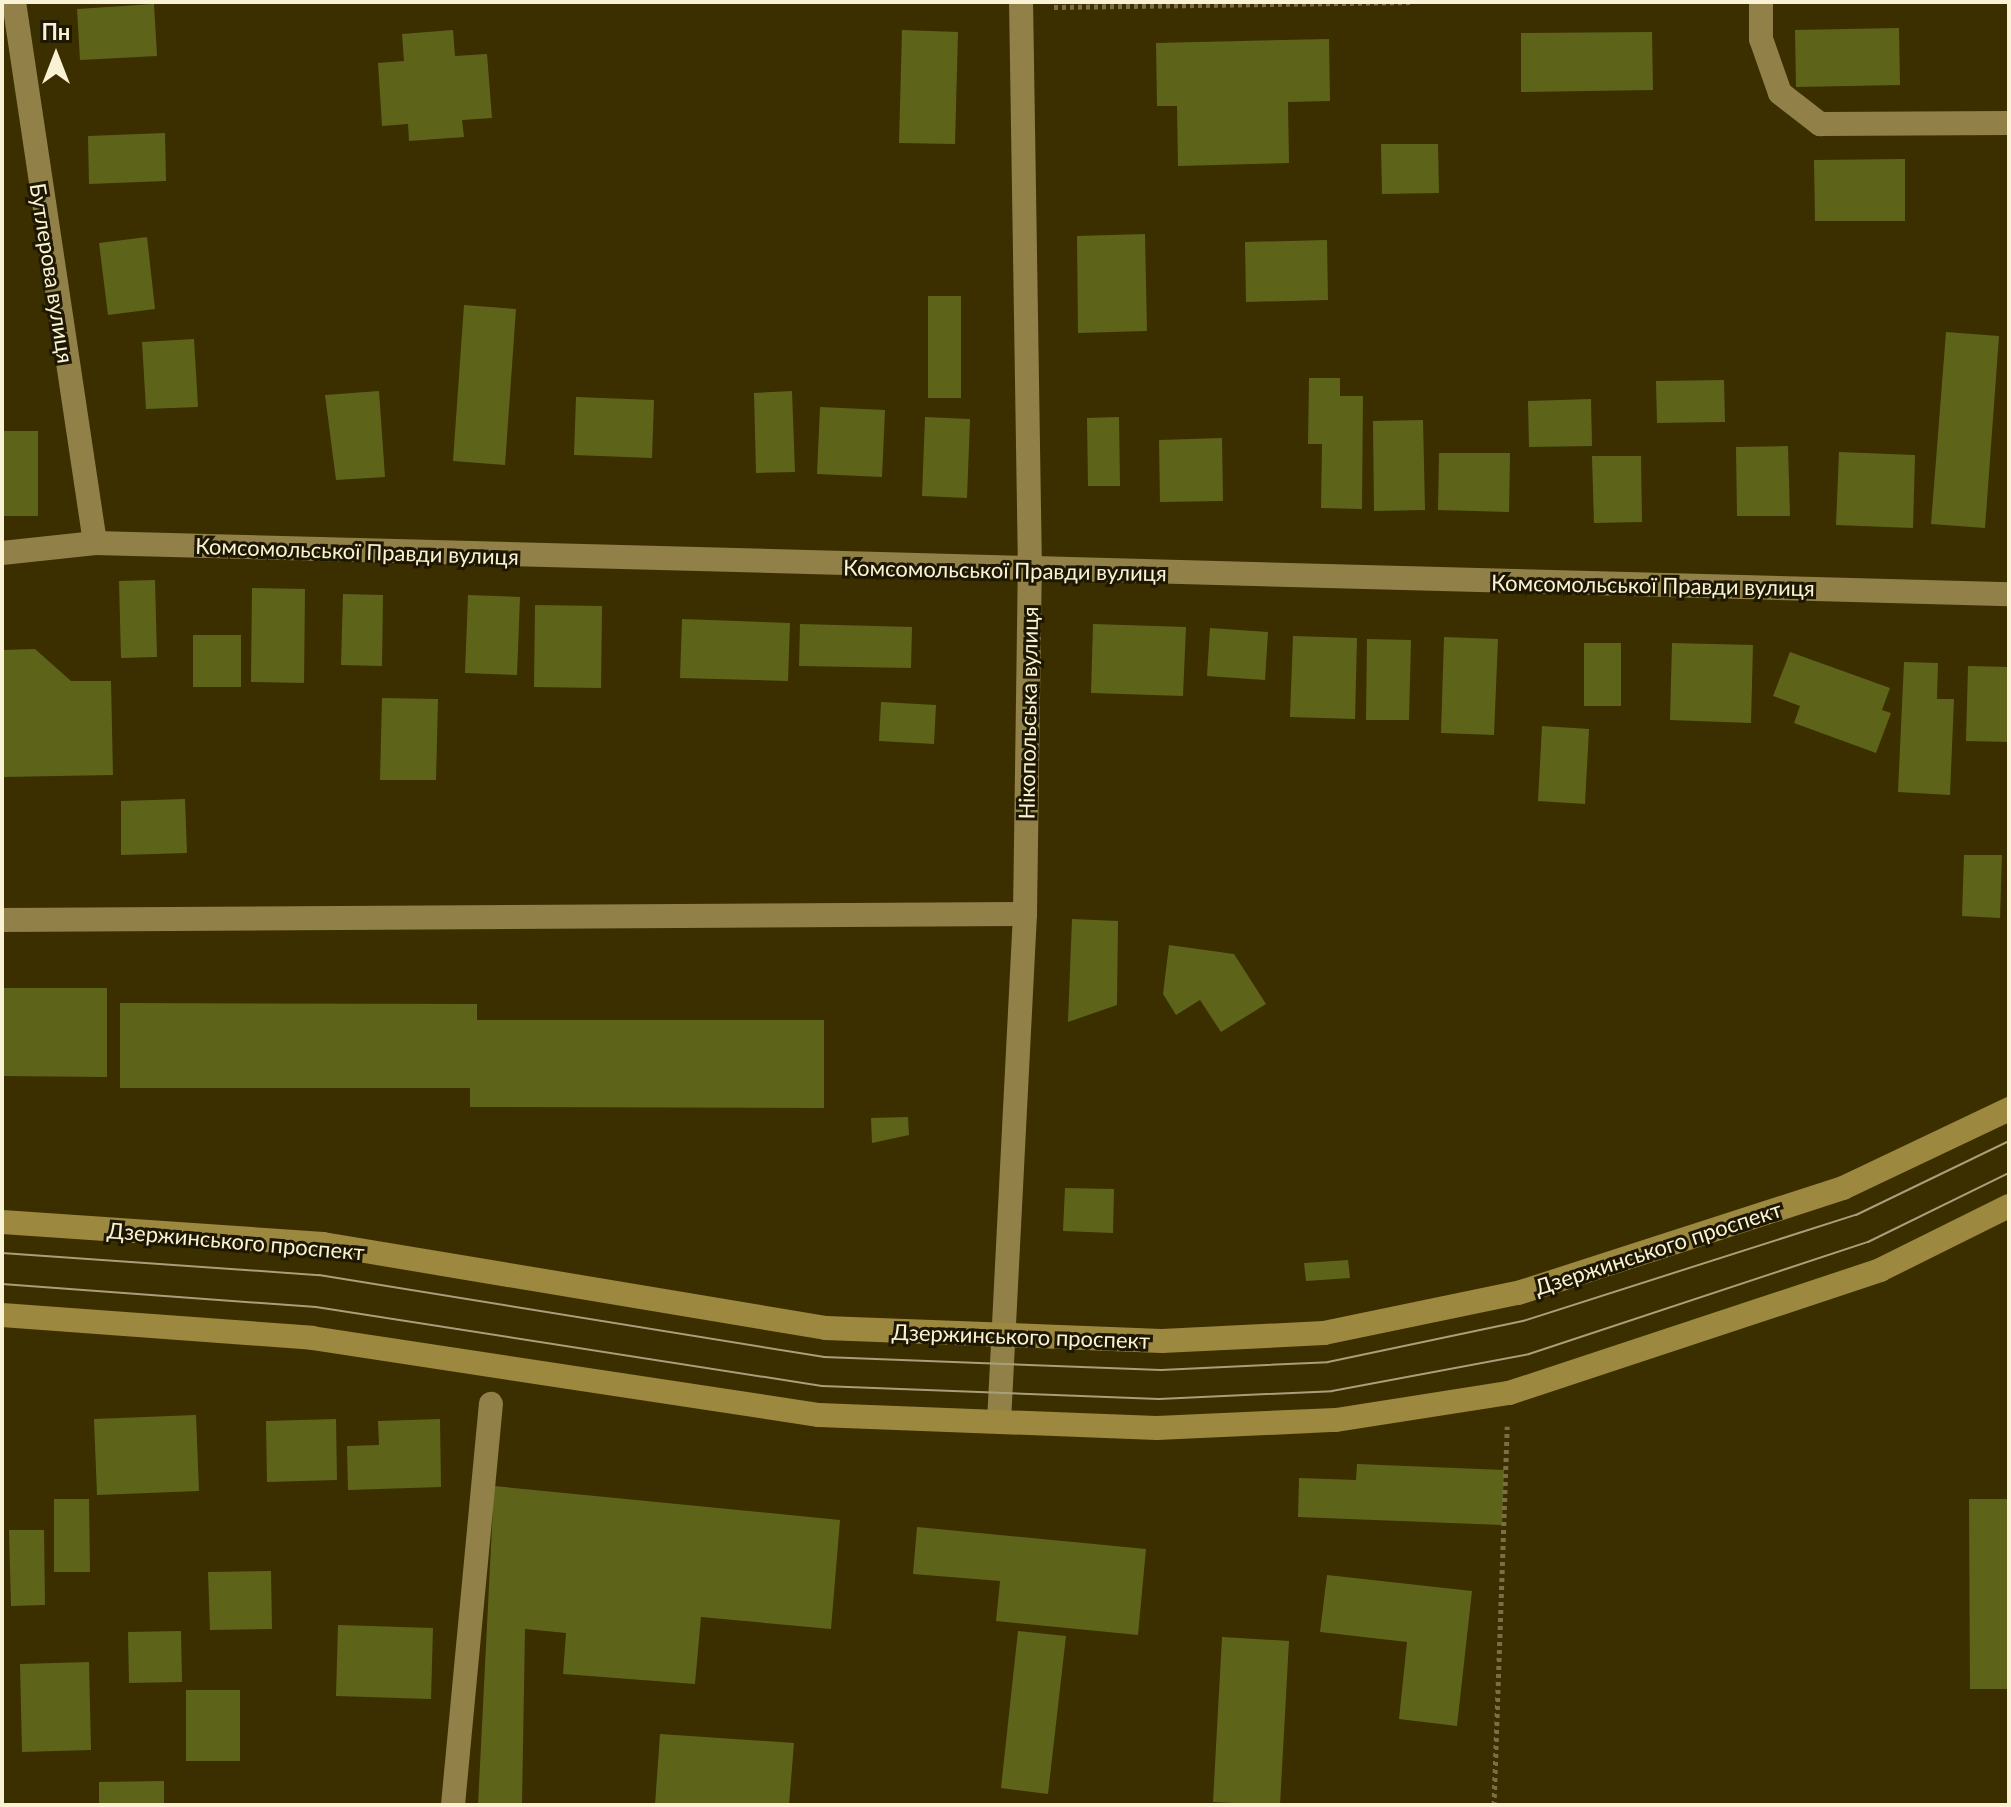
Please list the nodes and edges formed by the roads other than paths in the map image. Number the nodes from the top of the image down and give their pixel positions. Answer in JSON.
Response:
{"nodes":[{"id":1,"x":14,"y":2,"type":"edge"},
{"id":2,"x":1761,"y":2,"type":"edge"},
{"id":3,"x":1021,"y":5,"type":"edge"},
{"id":4,"x":11,"y":72,"type":"edge"},
{"id":5,"x":2009,"y":123,"type":"edge"},
{"id":6,"x":95,"y":543,"type":"junction"},
{"id":7,"x":2,"y":553,"type":"edge"},
{"id":8,"x":1030,"y":572,"type":"junction"},
{"id":9,"x":2009,"y":594,"type":"edge"},
{"id":10,"x":1025,"y":914,"type":"junction"},
{"id":11,"x":2,"y":920,"type":"edge"},
{"id":12,"x":2009,"y":1109,"type":"edge"},
{"id":13,"x":2009,"y":1206,"type":"edge"},
{"id":14,"x":2,"y":1222,"type":"edge"},
{"id":15,"x":2,"y":1315,"type":"edge"},
{"id":16,"x":1004,"y":1338,"type":"junction"},
{"id":17,"x":491,"y":1404,"type":"dead end"},
{"id":18,"x":999,"y":1422,"type":"junction"},
{"id":19,"x":453,"y":1805,"type":"edge"}],
"edges":[{"from":1,"to":4,"type":"street","name":"Бутлерова вулиця"},
{"from":2,"to":5,"type":"street"},
{"from":3,"to":8,"type":"street","name":"Нікопольська вулиця"},
{"from":4,"to":6,"type":"street","name":"Бутлерова вулиця"},
{"from":6,"to":7,"type":"street","name":"Комсомольської Правди вулиця"},
{"from":6,"to":8,"type":"street","name":"Комсомольської Правди вулиця"},
{"from":8,"to":9,"type":"street","name":"Комсомольської Правди вулиця"},
{"from":8,"to":10,"type":"street","name":"Нікопольська вулиця"},
{"from":10,"to":11,"type":"street"},
{"from":10,"to":16,"type":"street","name":"Нікопольська вулиця"},
{"from":12,"to":16,"type":"street","name":"Дзержинського проспект"},
{"from":13,"to":18,"type":"street"},
{"from":14,"to":16,"type":"street","name":"Дзержинського проспект"},
{"from":15,"to":18,"type":"street"},
{"from":16,"to":18,"type":"street","name":"Нікопольська вулиця"},
{"from":17,"to":19,"type":"street"}]}
